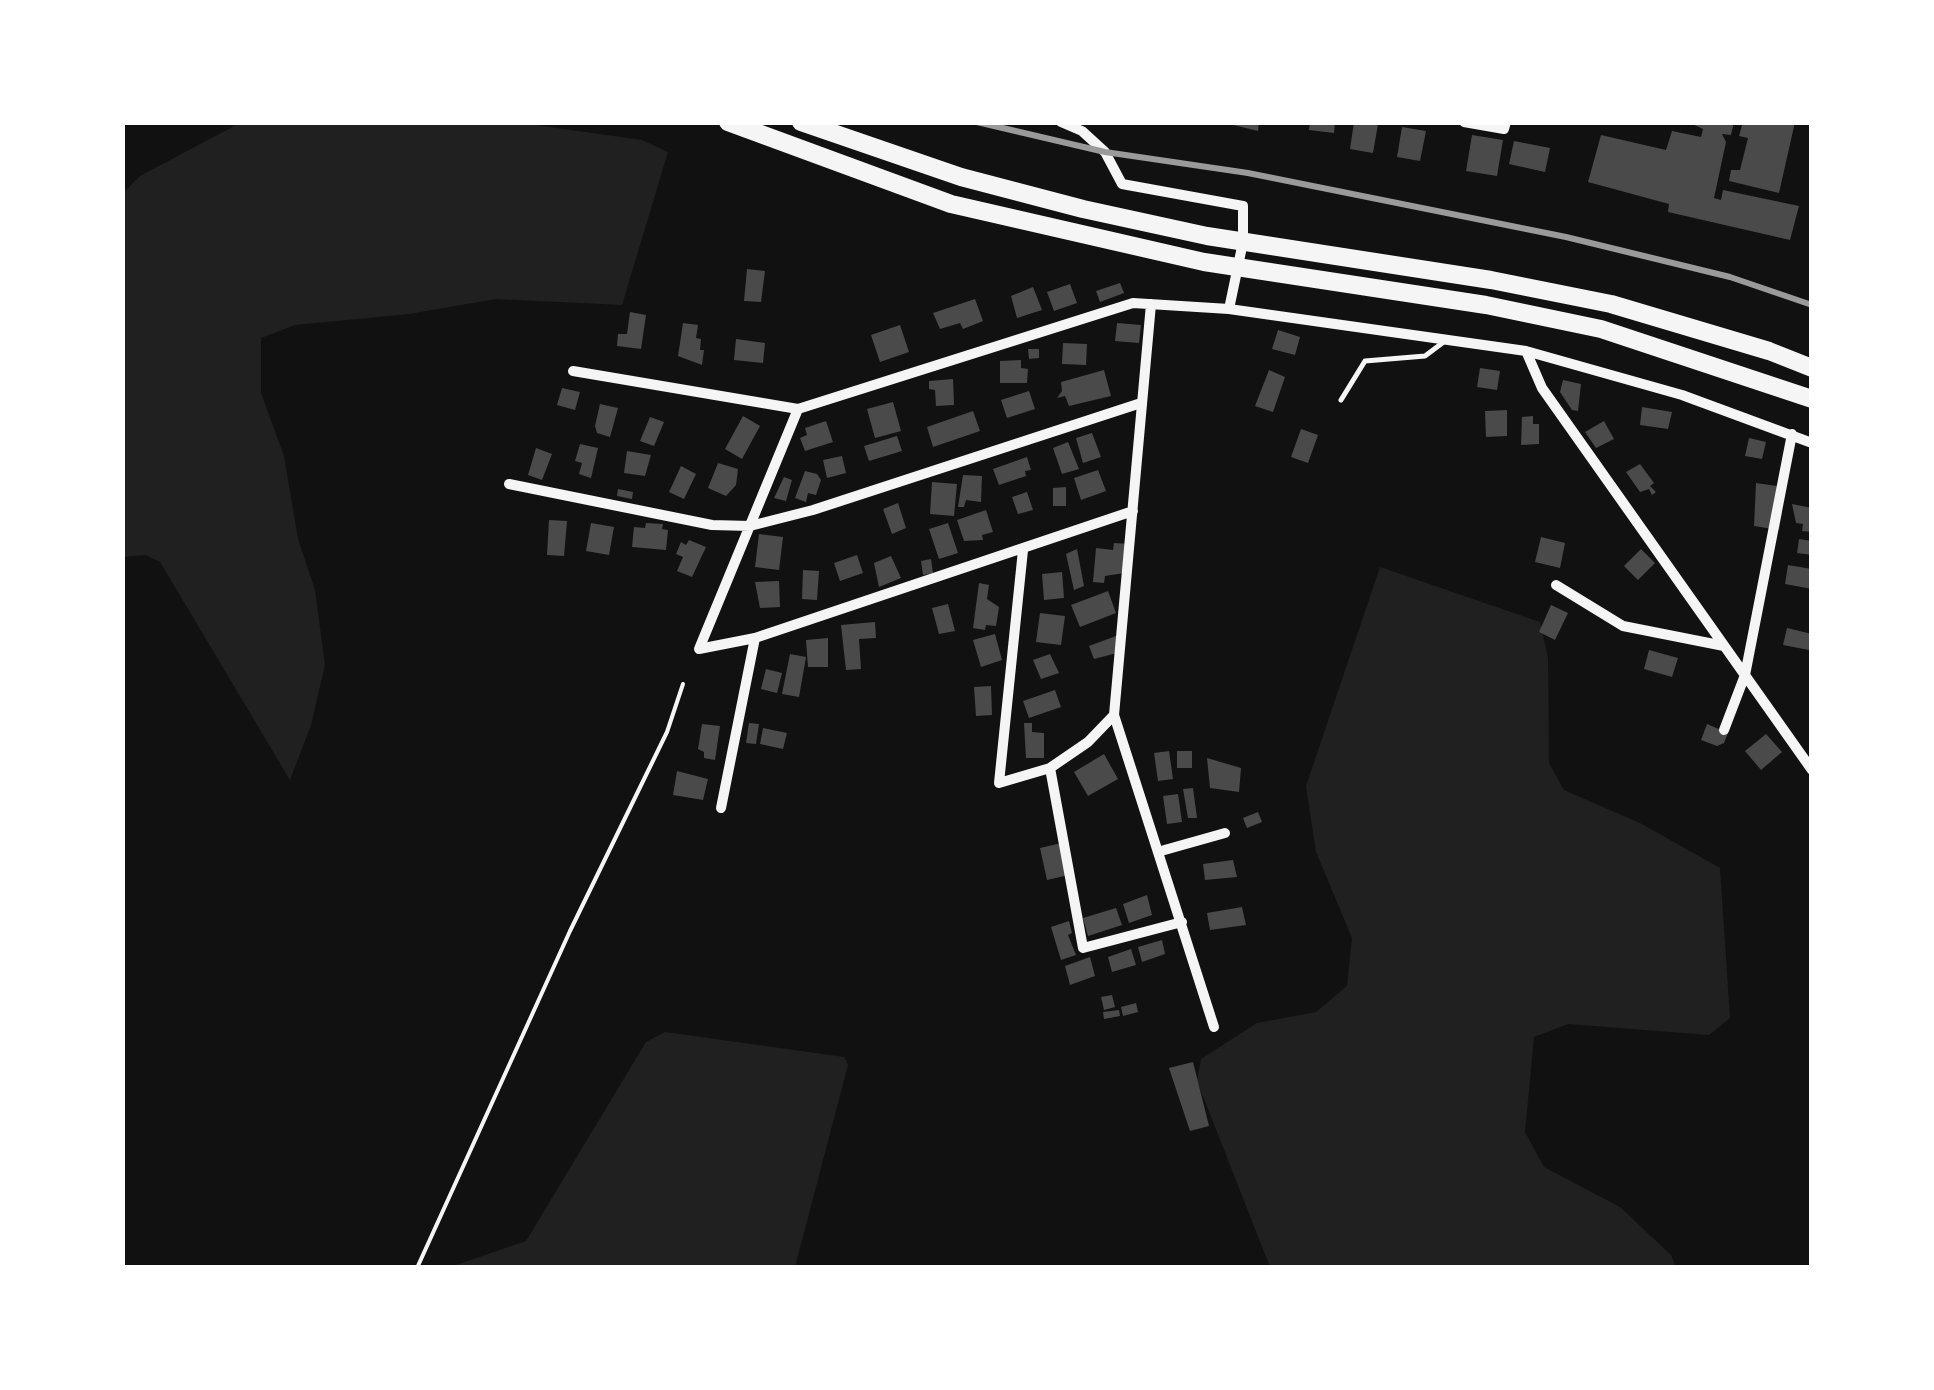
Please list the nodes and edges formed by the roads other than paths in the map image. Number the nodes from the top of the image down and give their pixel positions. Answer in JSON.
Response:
{"nodes":[{"id":1,"x":728,"y":122,"type":"edge"},
{"id":2,"x":801,"y":122,"type":"edge"},
{"id":3,"x":1061,"y":122,"type":"edge"},
{"id":4,"x":1464,"y":122,"type":"edge"},
{"id":5,"x":1506,"y":122,"type":"edge"},
{"id":6,"x":1243,"y":242,"type":"junction"},
{"id":7,"x":1237,"y":266,"type":"junction"},
{"id":8,"x":1151,"y":304,"type":"junction"},
{"id":9,"x":1228,"y":309,"type":"junction"},
{"id":10,"x":1448,"y":339,"type":"junction"},
{"id":11,"x":1526,"y":352,"type":"junction"},
{"id":12,"x":1812,"y":368,"type":"edge"},
{"id":13,"x":573,"y":371,"type":"dead end"},
{"id":14,"x":1812,"y":399,"type":"edge"},
{"id":15,"x":1340,"y":400,"type":"dead end"},
{"id":16,"x":1141,"y":403,"type":"junction"},
{"id":17,"x":798,"y":409,"type":"junction"},
{"id":18,"x":1792,"y":434,"type":"junction"},
{"id":19,"x":1812,"y":442,"type":"edge"},
{"id":20,"x":509,"y":484,"type":"dead end"},
{"id":21,"x":1133,"y":510,"type":"junction"},
{"id":22,"x":750,"y":526,"type":"junction"},
{"id":23,"x":1023,"y":550,"type":"junction"},
{"id":24,"x":1556,"y":585,"type":"dead end"},
{"id":25,"x":755,"y":638,"type":"junction"},
{"id":26,"x":1725,"y":646,"type":"junction"},
{"id":27,"x":1744,"y":675,"type":"junction"},
{"id":28,"x":1114,"y":714,"type":"junction"},
{"id":29,"x":1724,"y":730,"type":"dead end"},
{"id":30,"x":1050,"y":768,"type":"junction"},
{"id":31,"x":1812,"y":770,"type":"edge"},
{"id":32,"x":721,"y":808,"type":"dead end"},
{"id":33,"x":1226,"y":832,"type":"dead end"},
{"id":34,"x":1161,"y":851,"type":"junction"},
{"id":35,"x":1182,"y":922,"type":"junction"},
{"id":36,"x":1214,"y":1027,"type":"dead end"}],
"edges":[{"from":1,"to":7,"type":"highway"},
{"from":2,"to":6,"type":"highway"},
{"from":3,"to":6,"type":"street"},
{"from":4,"to":5,"type":"street"},
{"from":6,"to":7,"type":"street"},
{"from":6,"to":12,"type":"highway"},
{"from":7,"to":9,"type":"street"},
{"from":7,"to":14,"type":"highway"},
{"from":8,"to":9,"type":"street"},
{"from":8,"to":16,"type":"street"},
{"from":8,"to":17,"type":"street"},
{"from":9,"to":10,"type":"street"},
{"from":10,"to":11,"type":"street"},
{"from":10,"to":15,"type":"lane"},
{"from":11,"to":18,"type":"street"},
{"from":11,"to":26,"type":"street"},
{"from":13,"to":17,"type":"street"},
{"from":16,"to":21,"type":"street"},
{"from":16,"to":22,"type":"street"},
{"from":17,"to":22,"type":"street"},
{"from":18,"to":19,"type":"street"},
{"from":18,"to":27,"type":"street"},
{"from":20,"to":22,"type":"street"},
{"from":21,"to":23,"type":"street"},
{"from":21,"to":28,"type":"street"},
{"from":22,"to":25,"type":"street"},
{"from":23,"to":25,"type":"street"},
{"from":23,"to":30,"type":"street"},
{"from":24,"to":26,"type":"street"},
{"from":25,"to":32,"type":"street"},
{"from":26,"to":27,"type":"street"},
{"from":27,"to":29,"type":"street"},
{"from":27,"to":31,"type":"street"},
{"from":28,"to":30,"type":"street"},
{"from":28,"to":34,"type":"street"},
{"from":30,"to":35,"type":"street"},
{"from":33,"to":34,"type":"street"},
{"from":34,"to":35,"type":"street"},
{"from":35,"to":36,"type":"street"}]}
